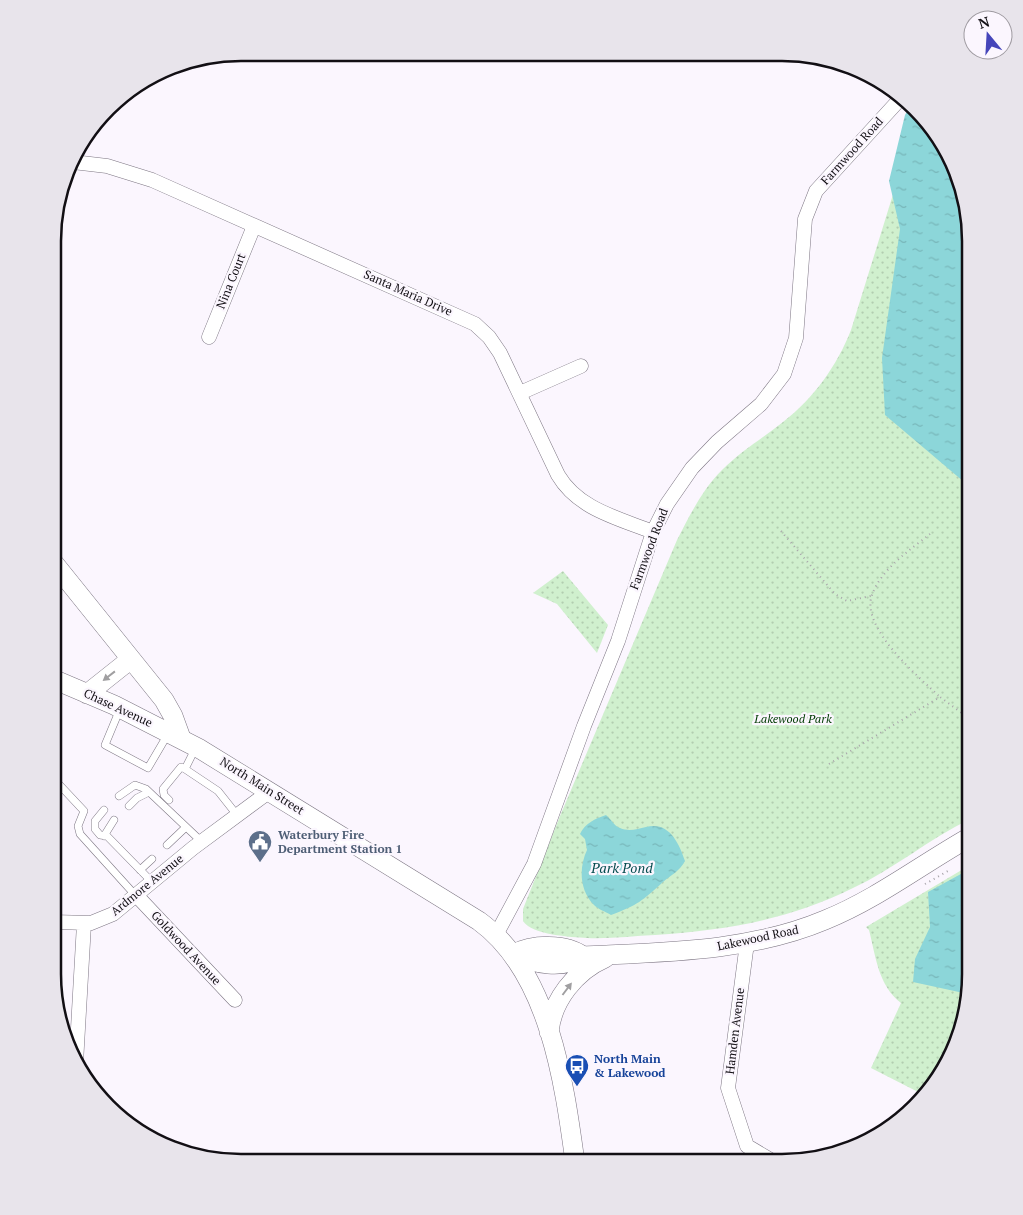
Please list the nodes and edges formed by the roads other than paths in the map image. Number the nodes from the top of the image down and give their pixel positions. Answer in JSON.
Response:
{"nodes":[{"id":1,"x":896,"y":103,"type":"edge"},
{"id":2,"x":80,"y":163,"type":"edge"},
{"id":3,"x":254,"y":226,"type":"junction"},
{"id":4,"x":209,"y":336,"type":"dead end"},
{"id":5,"x":581,"y":366,"type":"dead end"},
{"id":6,"x":520,"y":393,"type":"junction"},
{"id":7,"x":653,"y":532,"type":"junction"},
{"id":8,"x":61,"y":572,"type":"edge"},
{"id":9,"x":131,"y":659,"type":"junction"},
{"id":10,"x":61,"y":683,"type":"edge"},
{"id":11,"x":87,"y":694,"type":"junction"},
{"id":12,"x":120,"y":708,"type":"junction"},
{"id":13,"x":182,"y":739,"type":"junction"},
{"id":14,"x":185,"y":769,"type":"junction"},
{"id":15,"x":61,"y":786,"type":"edge"},
{"id":16,"x":270,"y":791,"type":"junction"},
{"id":17,"x":149,"y":792,"type":"junction"},
{"id":18,"x":119,"y":796,"type":"dead end"},
{"id":19,"x":169,"y":800,"type":"dead end"},
{"id":20,"x":129,"y":806,"type":"dead end"},
{"id":21,"x":104,"y":810,"type":"dead end"},
{"id":22,"x":237,"y":815,"type":"junction"},
{"id":23,"x":114,"y":820,"type":"dead end"},
{"id":24,"x":186,"y":828,"type":"junction"},
{"id":25,"x":104,"y":836,"type":"junction"},
{"id":26,"x":202,"y":842,"type":"junction"},
{"id":27,"x":962,"y":843,"type":"edge"},
{"id":28,"x":167,"y":845,"type":"dead end"},
{"id":29,"x":152,"y":860,"type":"dead end"},
{"id":30,"x":140,"y":870,"type":"junction"},
{"id":31,"x":153,"y":882,"type":"junction"},
{"id":32,"x":137,"y":896,"type":"junction"},
{"id":33,"x":61,"y":923,"type":"edge"},
{"id":34,"x":84,"y":924,"type":"junction"},
{"id":35,"x":496,"y":935,"type":"junction"},
{"id":36,"x":746,"y":942,"type":"junction"},
{"id":37,"x":514,"y":954,"type":"junction"},
{"id":38,"x":617,"y":954,"type":"junction"},
{"id":39,"x":235,"y":1000,"type":"dead end"},
{"id":40,"x":549,"y":1034,"type":"junction"},
{"id":41,"x":77,"y":1047,"type":"edge"},
{"id":42,"x":574,"y":1154,"type":"edge"},
{"id":43,"x":760,"y":1154,"type":"edge"}],
"edges":[{"from":1,"to":7,"type":"street","name":"Farmwood Road"},
{"from":2,"to":3,"type":"street","name":"Santa Maria Drive"},
{"from":3,"to":4,"type":"street","name":"Nina Court"},
{"from":3,"to":6,"type":"street","name":"Santa Maria Drive"},
{"from":5,"to":6,"type":"street"},
{"from":6,"to":7,"type":"street","name":"Santa Maria Drive"},
{"from":7,"to":35,"type":"street","name":"Farmwood Road"},
{"from":8,"to":9,"type":"main road"},
{"from":9,"to":11,"type":"main road","one_way":true},
{"from":9,"to":13,"type":"main road"},
{"from":10,"to":11,"type":"main road","name":"Chase Avenue"},
{"from":11,"to":12,"type":"main road","name":"Chase Avenue"},
{"from":12,"to":13,"type":"main road","name":"Chase Avenue"},
{"from":12,"to":13,"type":"lane"},
{"from":13,"to":14,"type":"lane"},
{"from":13,"to":16,"type":"main road","name":"North Main Street"},
{"from":14,"to":19,"type":"lane"},
{"from":14,"to":22,"type":"lane"},
{"from":15,"to":32,"type":"lane"},
{"from":16,"to":22,"type":"street","name":"Ardmore Avenue"},
{"from":16,"to":35,"type":"main road","name":"North Main Street"},
{"from":17,"to":18,"type":"lane"},
{"from":17,"to":20,"type":"lane"},
{"from":17,"to":24,"type":"lane"},
{"from":21,"to":25,"type":"lane"},
{"from":22,"to":26,"type":"street","name":"Ardmore Avenue"},
{"from":23,"to":25,"type":"lane"},
{"from":24,"to":26,"type":"lane"},
{"from":24,"to":28,"type":"lane"},
{"from":25,"to":30,"type":"lane"},
{"from":26,"to":31,"type":"street","name":"Ardmore Avenue"},
{"from":27,"to":36,"type":"main road","name":"Lakewood Road"},
{"from":29,"to":30,"type":"lane"},
{"from":30,"to":31,"type":"lane"},
{"from":31,"to":32,"type":"street","name":"Ardmore Avenue"},
{"from":32,"to":34,"type":"street","name":"Ardmore Avenue"},
{"from":32,"to":39,"type":"street","name":"Goldwood Avenue"},
{"from":33,"to":34,"type":"street"},
{"from":34,"to":41,"type":"street"},
{"from":35,"to":37,"type":"main road","name":"North Main Street"},
{"from":36,"to":38,"type":"main road","name":"Lakewood Road"},
{"from":36,"to":43,"type":"street","name":"Hamden Avenue"},
{"from":37,"to":38,"type":"main road","name":"Lakewood Road"},
{"from":37,"to":40,"type":"main road","name":"North Main Street"},
{"from":40,"to":38,"type":"main road","one_way":true},
{"from":40,"to":42,"type":"main road","name":"North Main Street"}]}
